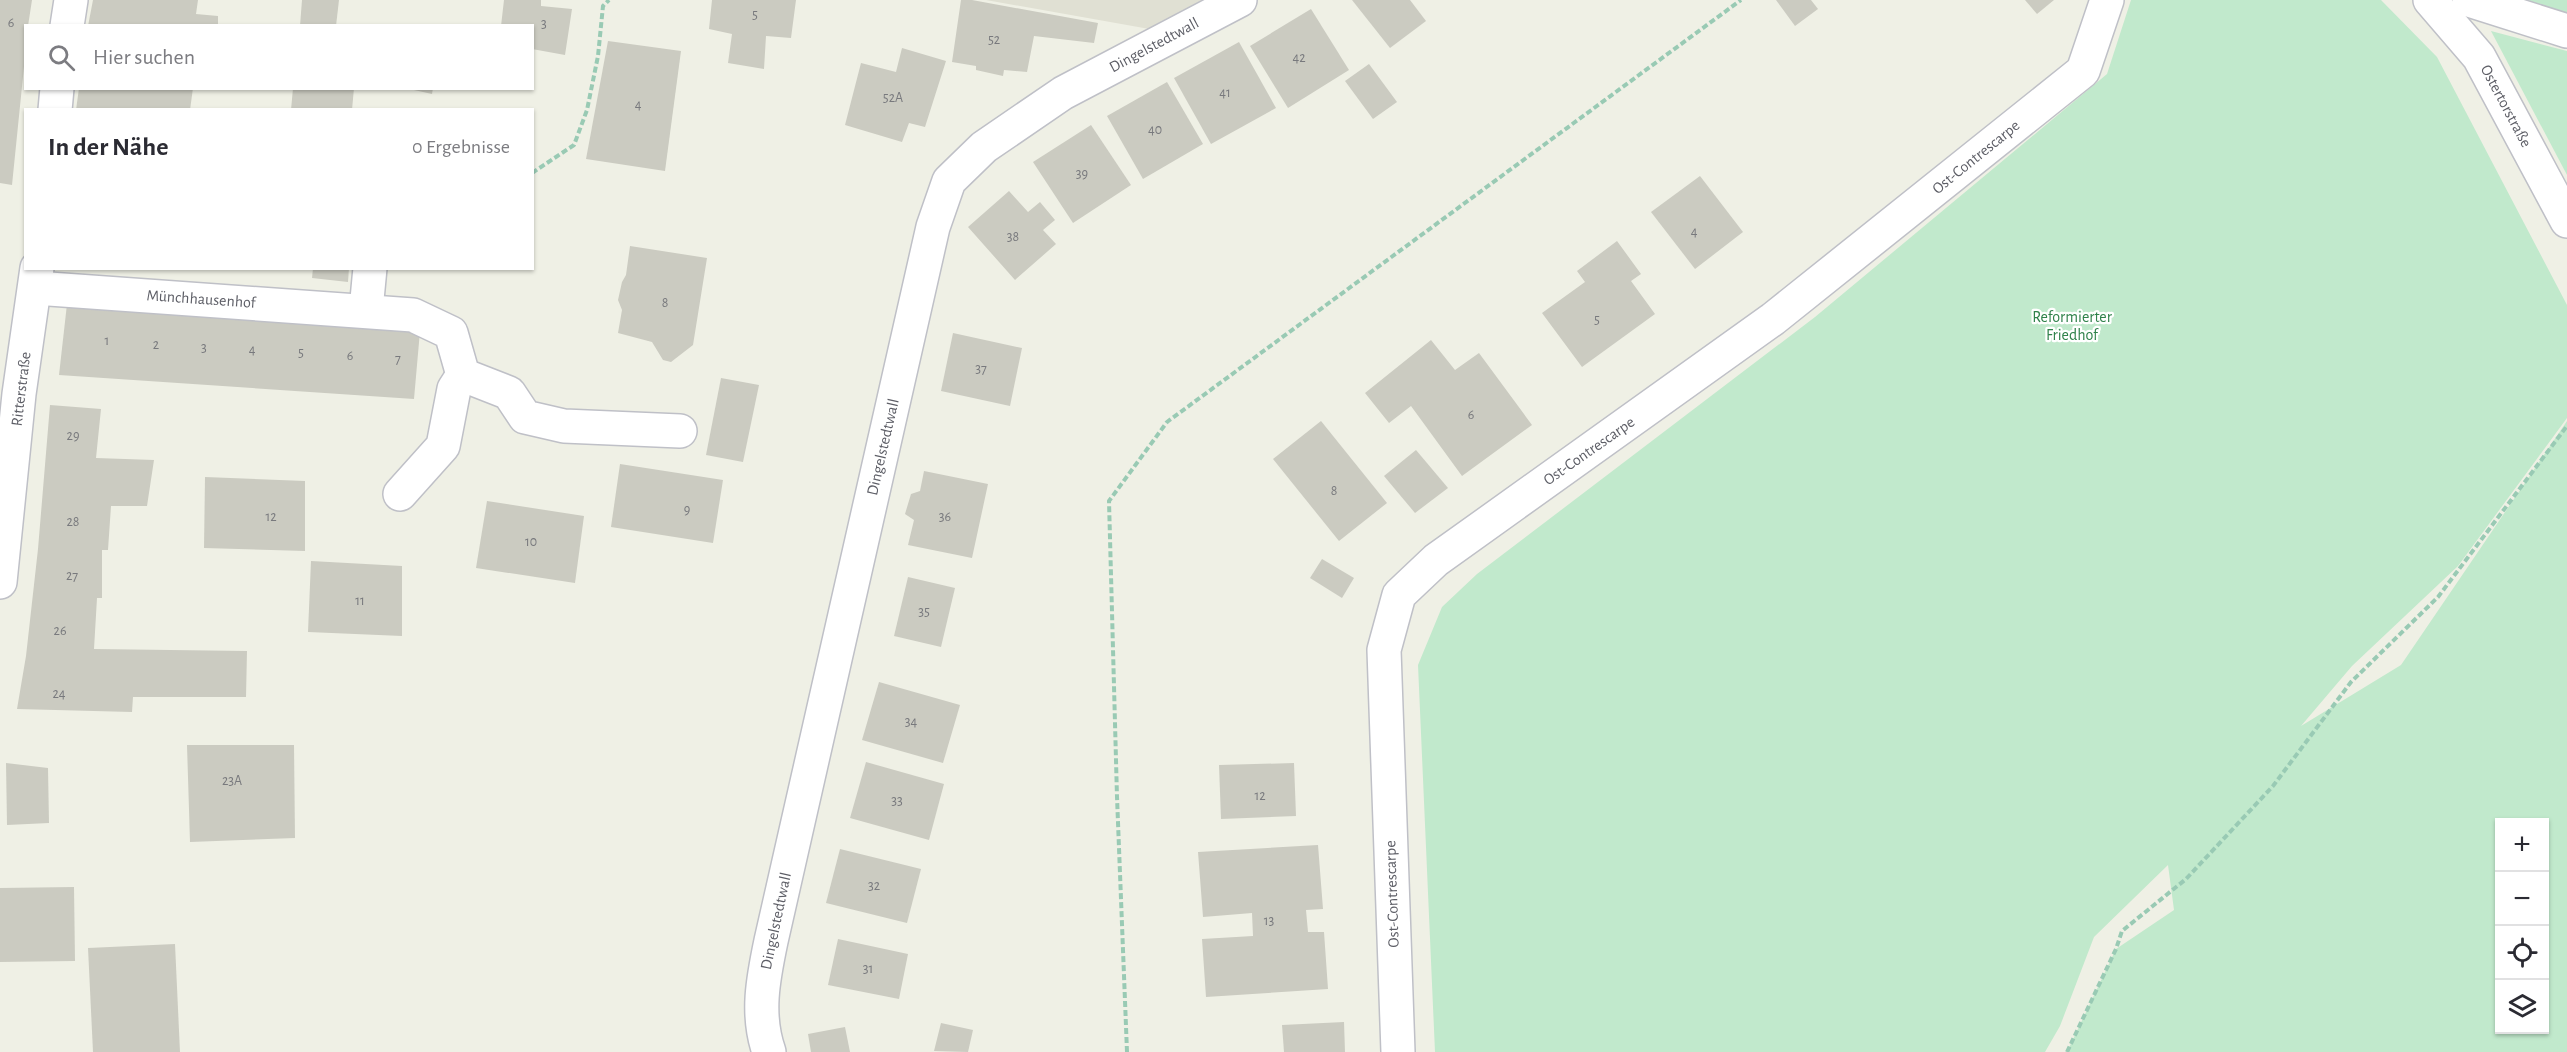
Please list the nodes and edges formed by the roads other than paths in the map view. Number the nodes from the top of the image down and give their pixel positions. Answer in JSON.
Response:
{"nodes":[{"id":1,"x":71,"y":0,"type":"edge"},
{"id":2,"x":1240,"y":0,"type":"edge"},
{"id":3,"x":2107,"y":0,"type":"edge"},
{"id":4,"x":2430,"y":0,"type":"edge"},
{"id":5,"x":2469,"y":0,"type":"edge"},
{"id":6,"x":67,"y":24,"type":"edge"},
{"id":7,"x":2567,"y":31,"type":"edge"},
{"id":8,"x":57,"y":90,"type":"edge"},
{"id":9,"x":55,"y":108,"type":"edge"},
{"id":10,"x":2567,"y":221,"type":"edge"},
{"id":11,"x":370,"y":270,"type":"edge"},
{"id":12,"x":36,"y":278,"type":"edge"},
{"id":13,"x":366,"y":310,"type":"junction"},
{"id":14,"x":463,"y":375,"type":"junction"},
{"id":15,"x":680,"y":431,"type":"dead end"},
{"id":16,"x":400,"y":494,"type":"dead end"},
{"id":17,"x":0,"y":582,"type":"edge"},
{"id":18,"x":769,"y":1052,"type":"edge"},
{"id":19,"x":1398,"y":1052,"type":"edge"}],
"edges":[{"from":1,"to":6,"type":"street"},
{"from":2,"to":18,"type":"street","name":"Dingelstedtwall"},
{"from":3,"to":19,"type":"street","name":"Ost-Contrescarpe"},
{"from":4,"to":10,"type":"street","name":"Ostertorstraße"},
{"from":5,"to":7,"type":"street"},
{"from":8,"to":9,"type":"street"},
{"from":11,"to":13,"type":"street"},
{"from":12,"to":13,"type":"street","name":"Münchhausenhof"},
{"from":12,"to":17,"type":"street","name":"Ritterstraße"},
{"from":13,"to":14,"type":"street","name":"Münchhausenhof"},
{"from":14,"to":15,"type":"street"},
{"from":14,"to":16,"type":"street"}]}
